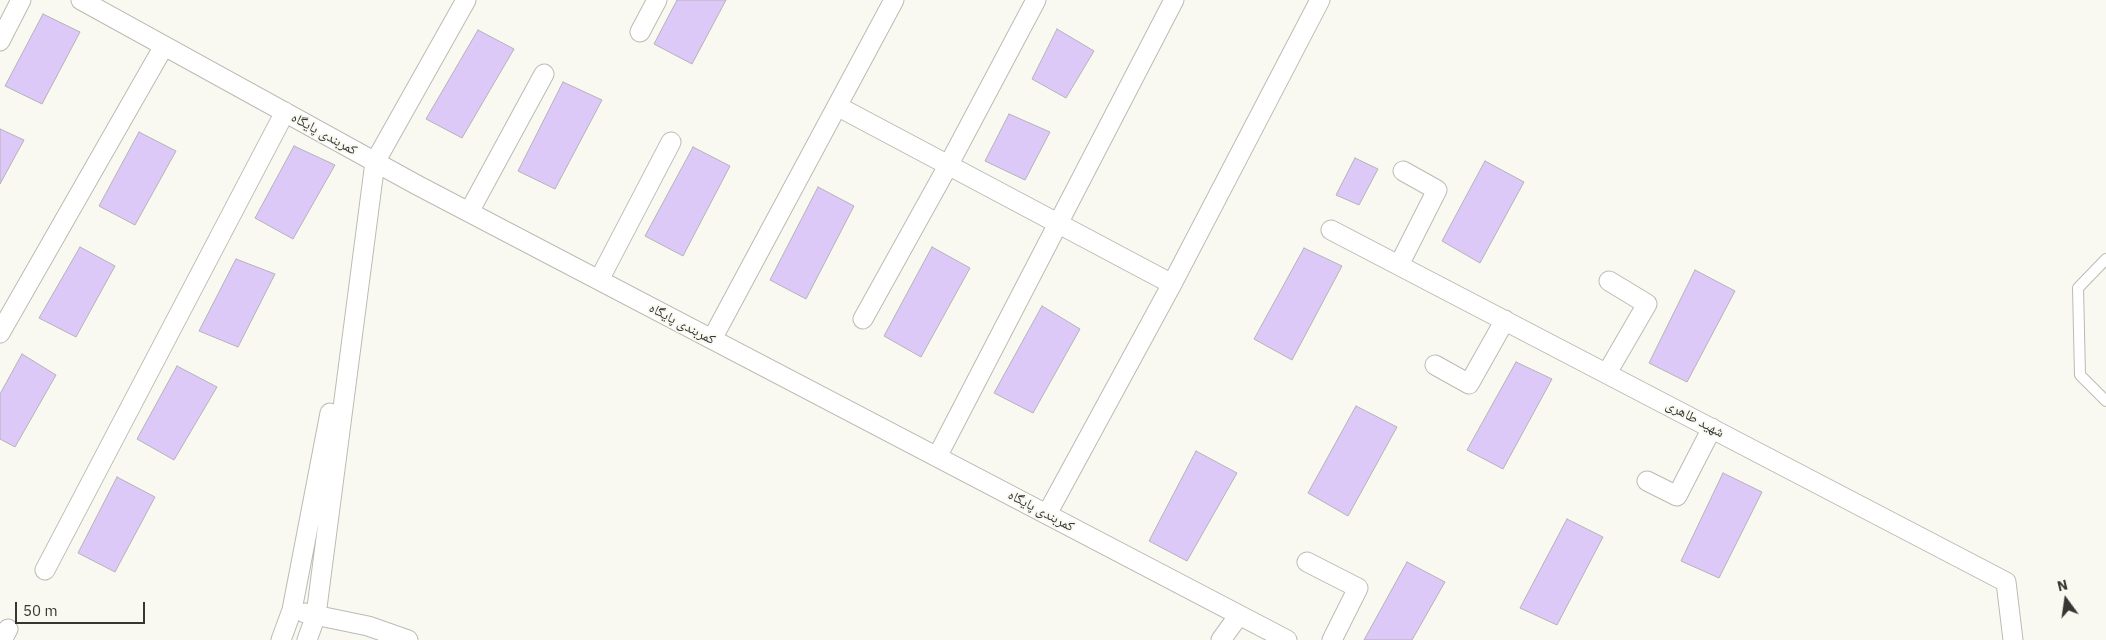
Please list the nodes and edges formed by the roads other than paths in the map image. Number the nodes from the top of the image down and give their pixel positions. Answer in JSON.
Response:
{"nodes":[{"id":1,"x":21,"y":0,"type":"edge"},
{"id":2,"x":81,"y":0,"type":"edge"},
{"id":3,"x":466,"y":0,"type":"edge"},
{"id":4,"x":657,"y":0,"type":"edge"},
{"id":5,"x":894,"y":0,"type":"edge"},
{"id":6,"x":1036,"y":0,"type":"edge"},
{"id":7,"x":1174,"y":0,"type":"edge"},
{"id":8,"x":1320,"y":0,"type":"edge"},
{"id":9,"x":640,"y":32,"type":"dead end"},
{"id":10,"x":0,"y":40,"type":"edge"},
{"id":11,"x":164,"y":46,"type":"junction"},
{"id":12,"x":544,"y":74,"type":"dead end"},
{"id":13,"x":837,"y":106,"type":"junction"},
{"id":14,"x":285,"y":112,"type":"junction"},
{"id":15,"x":671,"y":142,"type":"dead end"},
{"id":16,"x":370,"y":159,"type":"junction"},
{"id":17,"x":949,"y":164,"type":"junction"},
{"id":18,"x":1403,"y":171,"type":"dead end"},
{"id":19,"x":469,"y":212,"type":"junction"},
{"id":20,"x":1059,"y":222,"type":"junction"},
{"id":21,"x":1331,"y":230,"type":"dead end"},
{"id":22,"x":2106,"y":259,"type":"edge"},
{"id":23,"x":1399,"y":265,"type":"junction"},
{"id":24,"x":598,"y":280,"type":"junction"},
{"id":25,"x":1609,"y":282,"type":"dead end"},
{"id":26,"x":1172,"y":284,"type":"junction"},
{"id":27,"x":863,"y":319,"type":"dead end"},
{"id":28,"x":1505,"y":320,"type":"junction"},
{"id":29,"x":0,"y":333,"type":"edge"},
{"id":30,"x":712,"y":339,"type":"junction"},
{"id":31,"x":1435,"y":365,"type":"dead end"},
{"id":32,"x":1607,"y":373,"type":"junction"},
{"id":33,"x":2106,"y":402,"type":"edge"},
{"id":34,"x":1712,"y":428,"type":"junction"},
{"id":35,"x":937,"y":457,"type":"junction"},
{"id":36,"x":1647,"y":480,"type":"dead end"},
{"id":37,"x":1047,"y":514,"type":"junction"},
{"id":38,"x":1307,"y":562,"type":"dead end"},
{"id":39,"x":45,"y":570,"type":"dead end"},
{"id":40,"x":292,"y":610,"type":"junction"},
{"id":41,"x":316,"y":615,"type":"junction"},
{"id":42,"x":1239,"y":615,"type":"junction"},
{"id":43,"x":402,"y":639,"type":"edge"},
{"id":44,"x":281,"y":640,"type":"edge"},
{"id":45,"x":307,"y":640,"type":"edge"},
{"id":46,"x":1221,"y":640,"type":"edge"},
{"id":47,"x":1287,"y":640,"type":"edge"},
{"id":48,"x":1332,"y":640,"type":"edge"},
{"id":49,"x":2013,"y":640,"type":"edge"}],
"edges":[{"from":1,"to":10,"type":"street"},
{"from":2,"to":11,"type":"street","name":"کمربندی پایگاه"},
{"from":3,"to":16,"type":"street"},
{"from":4,"to":9,"type":"street"},
{"from":5,"to":13,"type":"street"},
{"from":6,"to":17,"type":"street"},
{"from":7,"to":20,"type":"street"},
{"from":8,"to":26,"type":"street"},
{"from":11,"to":14,"type":"street","name":"کمربندی پایگاه"},
{"from":11,"to":29,"type":"street"},
{"from":12,"to":19,"type":"street"},
{"from":13,"to":17,"type":"street"},
{"from":13,"to":30,"type":"street"},
{"from":14,"to":16,"type":"street","name":"کمربندی پایگاه"},
{"from":14,"to":39,"type":"street"},
{"from":15,"to":24,"type":"street"},
{"from":16,"to":19,"type":"street","name":"کمربندی پایگاه"},
{"from":16,"to":40,"type":"street"},
{"from":16,"to":41,"type":"street"},
{"from":17,"to":20,"type":"street"},
{"from":17,"to":27,"type":"street"},
{"from":18,"to":23,"type":"street"},
{"from":19,"to":24,"type":"street","name":"کمربندی پایگاه"},
{"from":20,"to":26,"type":"street"},
{"from":20,"to":35,"type":"street"},
{"from":21,"to":23,"type":"street","name":"شهید طاهری"},
{"from":22,"to":33,"type":"lane"},
{"from":23,"to":28,"type":"street","name":"شهید طاهری"},
{"from":24,"to":30,"type":"street","name":"کمربندی پایگاه"},
{"from":25,"to":32,"type":"street"},
{"from":26,"to":37,"type":"street"},
{"from":28,"to":31,"type":"street"},
{"from":28,"to":32,"type":"street","name":"شهید طاهری"},
{"from":30,"to":35,"type":"street","name":"کمربندی پایگاه"},
{"from":32,"to":34,"type":"street","name":"شهید طاهری"},
{"from":34,"to":36,"type":"street"},
{"from":34,"to":49,"type":"street","name":"شهید طاهری"},
{"from":35,"to":37,"type":"street","name":"کمربندی پایگاه"},
{"from":37,"to":42,"type":"street","name":"کمربندی پایگاه"},
{"from":38,"to":48,"type":"street"},
{"from":40,"to":41,"type":"street"},
{"from":40,"to":44,"type":"street"},
{"from":41,"to":43,"type":"street"},
{"from":41,"to":45,"type":"street"},
{"from":42,"to":46,"type":"street"},
{"from":42,"to":47,"type":"street","name":"کمربندی پایگاه"}]}
